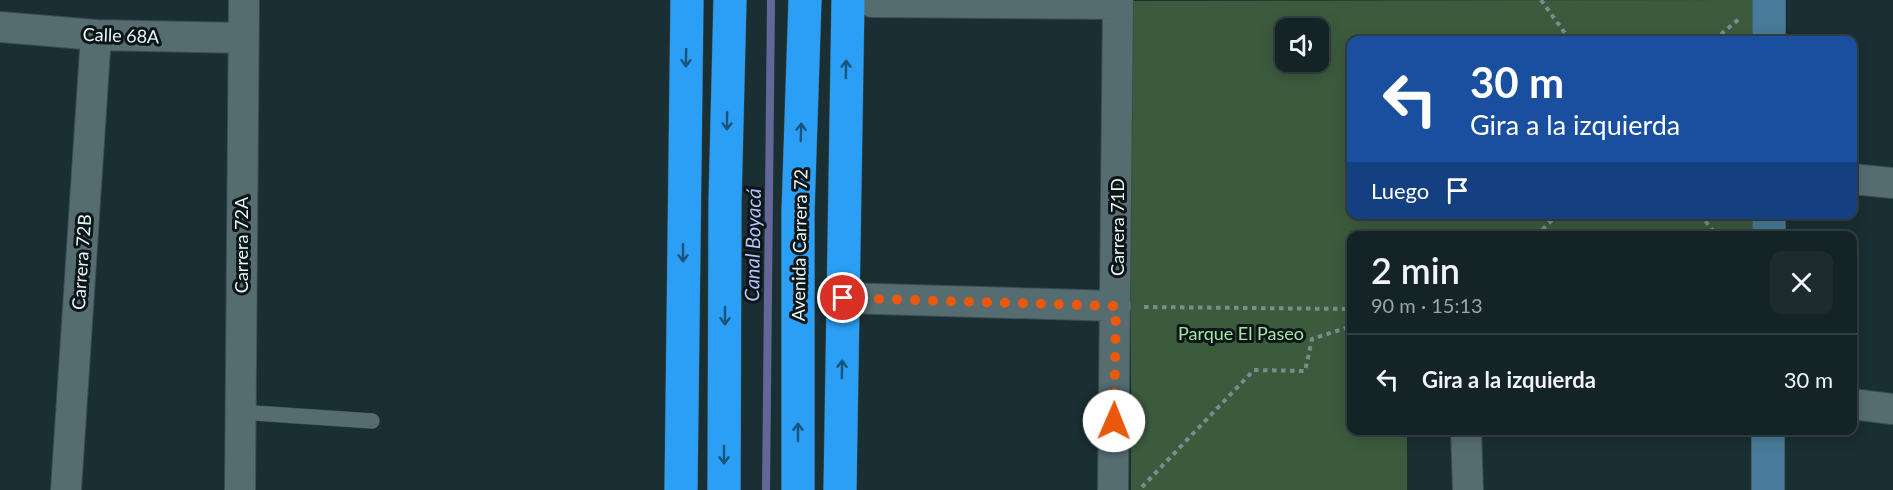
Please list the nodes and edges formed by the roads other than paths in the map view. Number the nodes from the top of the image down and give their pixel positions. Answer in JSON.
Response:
{"nodes":[{"id":1,"x":244,"y":0,"type":"edge"},
{"id":2,"x":687,"y":0,"type":"edge"},
{"id":3,"x":730,"y":0,"type":"edge"},
{"id":4,"x":805,"y":0,"type":"edge"},
{"id":5,"x":1769,"y":0,"type":"edge"},
{"id":6,"x":860,"y":1,"type":"edge"},
{"id":7,"x":1118,"y":2,"type":"edge"},
{"id":8,"x":0,"y":27,"type":"edge"},
{"id":9,"x":96,"y":35,"type":"junction"},
{"id":10,"x":1769,"y":36,"type":"edge"},
{"id":11,"x":243,"y":38,"type":"junction"},
{"id":12,"x":845,"y":151,"type":"junction"},
{"id":13,"x":1857,"y":179,"type":"edge"},
{"id":14,"x":1893,"y":183,"type":"edge"},
{"id":15,"x":798,"y":212,"type":"junction"},
{"id":16,"x":843,"y":298,"type":"junction"},
{"id":17,"x":1116,"y":306,"type":"junction"},
{"id":18,"x":1857,"y":405,"type":"edge"},
{"id":19,"x":1893,"y":409,"type":"edge"},
{"id":20,"x":240,"y":412,"type":"junction"},
{"id":21,"x":372,"y":421,"type":"dead end"},
{"id":22,"x":1466,"y":435,"type":"edge"},
{"id":23,"x":1768,"y":435,"type":"edge"},
{"id":24,"x":66,"y":490,"type":"edge"},
{"id":25,"x":240,"y":490,"type":"edge"},
{"id":26,"x":681,"y":490,"type":"edge"},
{"id":27,"x":724,"y":490,"type":"edge"},
{"id":28,"x":798,"y":490,"type":"edge"},
{"id":29,"x":840,"y":490,"type":"edge"},
{"id":30,"x":1113,"y":490,"type":"edge"},
{"id":31,"x":1468,"y":490,"type":"edge"},
{"id":32,"x":1768,"y":490,"type":"edge"}],
"edges":[{"from":1,"to":11,"type":"street","name":"Carrera 72A"},
{"from":2,"to":26,"type":"highway","one_way":true},
{"from":3,"to":27,"type":"highway","one_way":true},
{"from":15,"to":4,"type":"highway","name":"Avenida Carrera 72","one_way":true},
{"from":5,"to":10,"type":"street"},
{"from":6,"to":7,"type":"street"},
{"from":12,"to":6,"type":"highway","one_way":true},
{"from":7,"to":17,"type":"street","name":"Carrera 71D"},
{"from":8,"to":9,"type":"street","name":"Calle 68A"},
{"from":9,"to":11,"type":"street","name":"Calle 68A"},
{"from":9,"to":24,"type":"street","name":"Carrera 72B"},
{"from":11,"to":20,"type":"street","name":"Carrera 72A"},
{"from":12,"to":15,"type":"highway"},
{"from":12,"to":16,"type":"highway"},
{"from":13,"to":14,"type":"street"},
{"from":28,"to":15,"type":"highway","name":"Avenida Carrera 72","one_way":true},
{"from":16,"to":17,"type":"street"},
{"from":29,"to":16,"type":"highway","one_way":true},
{"from":17,"to":30,"type":"street","name":"Carrera 71D"},
{"from":18,"to":19,"type":"street"},
{"from":20,"to":21,"type":"lane"},
{"from":20,"to":25,"type":"street","name":"Carrera 72A"},
{"from":22,"to":31,"type":"street"},
{"from":23,"to":32,"type":"street"}]}
